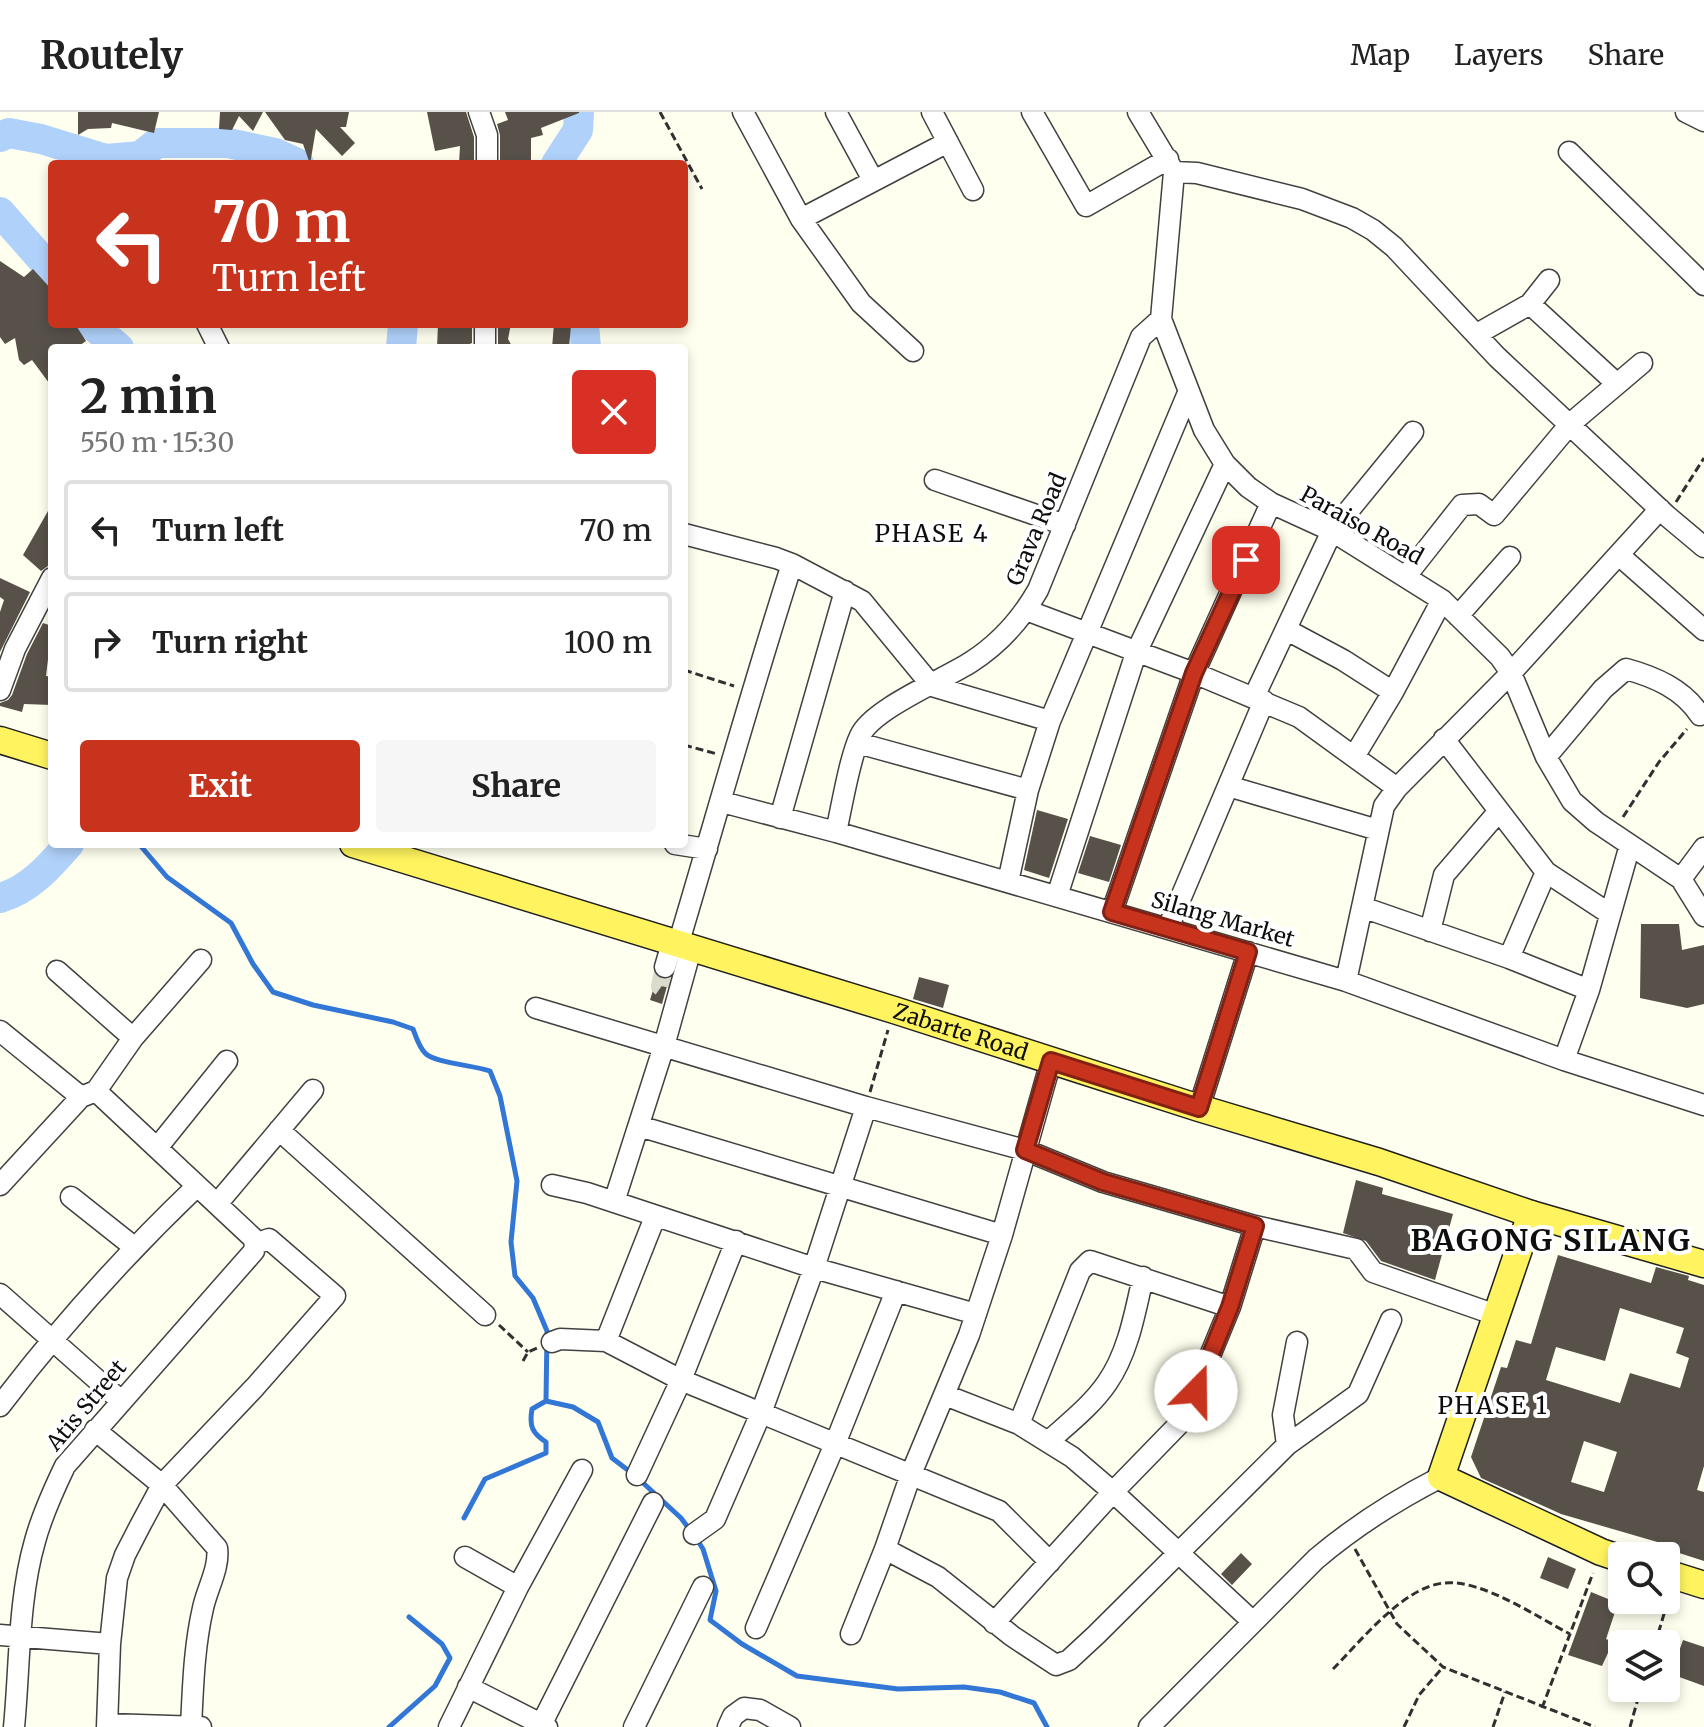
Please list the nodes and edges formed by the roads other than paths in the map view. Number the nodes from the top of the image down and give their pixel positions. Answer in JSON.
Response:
{"nodes":[{"id":1,"x":479,"y":112,"type":"edge"},
{"id":2,"x":743,"y":112,"type":"edge"},
{"id":3,"x":836,"y":112,"type":"edge"},
{"id":4,"x":932,"y":112,"type":"edge"},
{"id":5,"x":1032,"y":112,"type":"edge"},
{"id":6,"x":1138,"y":112,"type":"edge"},
{"id":7,"x":1686,"y":112,"type":"edge"},
{"id":8,"x":1704,"y":121,"type":"edge"},
{"id":9,"x":948,"y":142,"type":"junction"},
{"id":10,"x":1569,"y":152,"type":"dead end"},
{"id":11,"x":487,"y":160,"type":"edge"},
{"id":12,"x":1171,"y":165,"type":"junction"},
{"id":13,"x":873,"y":180,"type":"junction"},
{"id":14,"x":973,"y":190,"type":"dead end"},
{"id":15,"x":801,"y":219,"type":"junction"},
{"id":16,"x":1549,"y":280,"type":"dead end"},
{"id":17,"x":1704,"y":285,"type":"edge"},
{"id":18,"x":1530,"y":304,"type":"junction"},
{"id":19,"x":1161,"y":319,"type":"junction"},
{"id":20,"x":1477,"y":334,"type":"junction"},
{"id":21,"x":913,"y":351,"type":"dead end"},
{"id":22,"x":1642,"y":363,"type":"dead end"},
{"id":23,"x":1616,"y":383,"type":"junction"},
{"id":24,"x":1188,"y":393,"type":"junction"},
{"id":25,"x":1570,"y":424,"type":"junction"},
{"id":26,"x":1413,"y":432,"type":"dead end"},
{"id":27,"x":1225,"y":464,"type":"junction"},
{"id":28,"x":935,"y":480,"type":"dead end"},
{"id":29,"x":1271,"y":503,"type":"junction"},
{"id":30,"x":1663,"y":513,"type":"junction"},
{"id":31,"x":1065,"y":525,"type":"junction"},
{"id":32,"x":1332,"y":531,"type":"junction"},
{"id":33,"x":688,"y":535,"type":"edge"},
{"id":34,"x":1704,"y":547,"type":"edge"},
{"id":35,"x":1620,"y":556,"type":"junction"},
{"id":36,"x":1510,"y":557,"type":"dead end"},
{"id":37,"x":788,"y":563,"type":"junction"},
{"id":38,"x":1406,"y":576,"type":"junction"},
{"id":39,"x":48,"y":586,"type":"edge"},
{"id":40,"x":845,"y":591,"type":"junction"},
{"id":41,"x":1442,"y":600,"type":"junction"},
{"id":42,"x":1026,"y":610,"type":"junction"},
{"id":43,"x":1458,"y":616,"type":"junction"},
{"id":44,"x":1287,"y":630,"type":"junction"},
{"id":45,"x":1704,"y":630,"type":"edge"},
{"id":46,"x":1087,"y":634,"type":"junction"},
{"id":47,"x":1136,"y":653,"type":"junction"},
{"id":48,"x":1194,"y":673,"type":"junction"},
{"id":49,"x":1511,"y":673,"type":"junction"},
{"id":50,"x":932,"y":686,"type":"junction"},
{"id":51,"x":0,"y":690,"type":"edge"},
{"id":52,"x":1393,"y":692,"type":"junction"},
{"id":53,"x":1259,"y":699,"type":"junction"},
{"id":54,"x":1702,"y":714,"type":"edge"},
{"id":55,"x":1050,"y":721,"type":"junction"},
{"id":56,"x":1444,"y":739,"type":"junction"},
{"id":57,"x":0,"y":740,"type":"edge"},
{"id":58,"x":858,"y":743,"type":"junction"},
{"id":59,"x":48,"y":755,"type":"edge"},
{"id":60,"x":1355,"y":755,"type":"junction"},
{"id":61,"x":1546,"y":757,"type":"junction"},
{"id":62,"x":1228,"y":786,"type":"junction"},
{"id":63,"x":1397,"y":788,"type":"junction"},
{"id":64,"x":1028,"y":790,"type":"junction"},
{"id":65,"x":722,"y":802,"type":"junction"},
{"id":66,"x":1499,"y":811,"type":"junction"},
{"id":67,"x":780,"y":818,"type":"junction"},
{"id":68,"x":1378,"y":830,"type":"junction"},
{"id":69,"x":836,"y":832,"type":"junction"},
{"id":70,"x":1621,"y":839,"type":"junction"},
{"id":71,"x":688,"y":846,"type":"edge"},
{"id":72,"x":365,"y":848,"type":"edge"},
{"id":73,"x":1704,"y":848,"type":"edge"},
{"id":74,"x":707,"y":849,"type":"junction"},
{"id":75,"x":1546,"y":872,"type":"junction"},
{"id":76,"x":1681,"y":879,"type":"junction"},
{"id":77,"x":1008,"y":882,"type":"junction"},
{"id":78,"x":1057,"y":896,"type":"junction"},
{"id":79,"x":1362,"y":907,"type":"junction"},
{"id":80,"x":1703,"y":909,"type":"edge"},
{"id":81,"x":1112,"y":912,"type":"junction"},
{"id":82,"x":1610,"y":914,"type":"junction"},
{"id":83,"x":1168,"y":928,"type":"junction"},
{"id":84,"x":1430,"y":931,"type":"junction"},
{"id":85,"x":676,"y":951,"type":"junction"},
{"id":86,"x":1248,"y":952,"type":"junction"},
{"id":87,"x":1509,"y":958,"type":"junction"},
{"id":88,"x":201,"y":960,"type":"dead end"},
{"id":89,"x":57,"y":971,"type":"dead end"},
{"id":90,"x":1346,"y":981,"type":"junction"},
{"id":91,"x":1589,"y":990,"type":"junction"},
{"id":92,"x":536,"y":1008,"type":"dead end"},
{"id":93,"x":2,"y":1036,"type":"edge"},
{"id":94,"x":133,"y":1038,"type":"junction"},
{"id":95,"x":664,"y":1046,"type":"junction"},
{"id":96,"x":1564,"y":1060,"type":"junction"},
{"id":97,"x":227,"y":1061,"type":"dead end"},
{"id":98,"x":1051,"y":1061,"type":"junction"},
{"id":99,"x":313,"y":1090,"type":"dead end"},
{"id":100,"x":88,"y":1094,"type":"junction"},
{"id":101,"x":1704,"y":1105,"type":"edge"},
{"id":102,"x":866,"y":1107,"type":"junction"},
{"id":103,"x":1199,"y":1108,"type":"junction"},
{"id":104,"x":639,"y":1126,"type":"junction"},
{"id":105,"x":279,"y":1130,"type":"junction"},
{"id":106,"x":157,"y":1148,"type":"junction"},
{"id":107,"x":1025,"y":1150,"type":"junction"},
{"id":108,"x":0,"y":1185,"type":"edge"},
{"id":109,"x":552,"y":1185,"type":"dead end"},
{"id":110,"x":196,"y":1187,"type":"junction"},
{"id":111,"x":841,"y":1187,"type":"junction"},
{"id":112,"x":71,"y":1197,"type":"dead end"},
{"id":113,"x":614,"y":1202,"type":"junction"},
{"id":114,"x":217,"y":1204,"type":"junction"},
{"id":115,"x":1531,"y":1214,"type":"junction"},
{"id":116,"x":655,"y":1217,"type":"junction"},
{"id":117,"x":1255,"y":1226,"type":"junction"},
{"id":118,"x":1002,"y":1235,"type":"junction"},
{"id":119,"x":736,"y":1241,"type":"junction"},
{"id":120,"x":255,"y":1244,"type":"junction"},
{"id":121,"x":134,"y":1247,"type":"junction"},
{"id":122,"x":1704,"y":1264,"type":"edge"},
{"id":123,"x":814,"y":1268,"type":"junction"},
{"id":124,"x":1143,"y":1277,"type":"junction"},
{"id":125,"x":896,"y":1291,"type":"junction"},
{"id":126,"x":0,"y":1294,"type":"edge"},
{"id":127,"x":1230,"y":1307,"type":"junction"},
{"id":128,"x":976,"y":1314,"type":"junction"},
{"id":129,"x":485,"y":1315,"type":"road end"},
{"id":130,"x":1496,"y":1315,"type":"junction"},
{"id":131,"x":1391,"y":1320,"type":"dead end"},
{"id":132,"x":53,"y":1341,"type":"junction"},
{"id":133,"x":606,"y":1341,"type":"junction"},
{"id":134,"x":1297,"y":1342,"type":"dead end"},
{"id":135,"x":548,"y":1343,"type":"road end"},
{"id":136,"x":681,"y":1380,"type":"junction"},
{"id":137,"x":945,"y":1395,"type":"junction"},
{"id":138,"x":120,"y":1400,"type":"junction"},
{"id":139,"x":0,"y":1406,"type":"edge"},
{"id":140,"x":761,"y":1413,"type":"junction"},
{"id":141,"x":1019,"y":1424,"type":"junction"},
{"id":142,"x":95,"y":1430,"type":"junction"},
{"id":143,"x":1049,"y":1441,"type":"junction"},
{"id":144,"x":835,"y":1444,"type":"junction"},
{"id":145,"x":1287,"y":1445,"type":"junction"},
{"id":146,"x":582,"y":1470,"type":"dead end"},
{"id":147,"x":911,"y":1474,"type":"junction"},
{"id":148,"x":637,"y":1475,"type":"dead end"},
{"id":149,"x":1441,"y":1477,"type":"junction"},
{"id":150,"x":162,"y":1485,"type":"junction"},
{"id":151,"x":1113,"y":1492,"type":"junction"},
{"id":152,"x":653,"y":1503,"type":"dead end"},
{"id":153,"x":694,"y":1534,"type":"dead end"},
{"id":154,"x":885,"y":1549,"type":"junction"},
{"id":155,"x":1178,"y":1553,"type":"junction"},
{"id":156,"x":1608,"y":1553,"type":"edge"},
{"id":157,"x":465,"y":1557,"type":"dead end"},
{"id":158,"x":1050,"y":1562,"type":"junction"},
{"id":159,"x":1680,"y":1577,"type":"edge"},
{"id":160,"x":1704,"y":1585,"type":"edge"},
{"id":161,"x":518,"y":1587,"type":"junction"},
{"id":162,"x":703,"y":1587,"type":"dead end"},
{"id":163,"x":1252,"y":1621,"type":"junction"},
{"id":164,"x":994,"y":1623,"type":"junction"},
{"id":165,"x":756,"y":1628,"type":"dead end"},
{"id":166,"x":851,"y":1634,"type":"dead end"},
{"id":167,"x":0,"y":1635,"type":"edge"},
{"id":168,"x":22,"y":1637,"type":"junction"},
{"id":169,"x":110,"y":1644,"type":"junction"},
{"id":170,"x":468,"y":1687,"type":"junction"},
{"id":171,"x":10,"y":1720,"type":"edge"},
{"id":172,"x":108,"y":1725,"type":"edge"},
{"id":173,"x":543,"y":1726,"type":"edge"},
{"id":174,"x":1152,"y":1726,"type":"edge"},
{"id":175,"x":191,"y":1727,"type":"edge"},
{"id":176,"x":201,"y":1727,"type":"edge"},
{"id":177,"x":449,"y":1727,"type":"edge"},
{"id":178,"x":634,"y":1727,"type":"edge"},
{"id":179,"x":728,"y":1727,"type":"edge"},
{"id":180,"x":790,"y":1727,"type":"edge"}],
"edges":[{"from":1,"to":11,"type":"street"},
{"from":2,"to":15,"type":"street"},
{"from":3,"to":13,"type":"street"},
{"from":4,"to":9,"type":"street"},
{"from":5,"to":12,"type":"street"},
{"from":6,"to":12,"type":"street"},
{"from":7,"to":8,"type":"street"},
{"from":9,"to":13,"type":"street"},
{"from":9,"to":14,"type":"street"},
{"from":10,"to":17,"type":"street"},
{"from":12,"to":19,"type":"street","name":"Paraiso Road"},
{"from":12,"to":20,"type":"street"},
{"from":13,"to":15,"type":"street"},
{"from":15,"to":21,"type":"street"},
{"from":16,"to":18,"type":"street"},
{"from":18,"to":20,"type":"street"},
{"from":18,"to":23,"type":"street"},
{"from":19,"to":24,"type":"street","name":"Paraiso Road"},
{"from":19,"to":31,"type":"street","name":"Grava Road"},
{"from":20,"to":25,"type":"street"},
{"from":22,"to":23,"type":"street"},
{"from":23,"to":25,"type":"street"},
{"from":24,"to":27,"type":"street","name":"Paraiso Road"},
{"from":24,"to":46,"type":"street"},
{"from":25,"to":30,"type":"street"},
{"from":25,"to":38,"type":"street"},
{"from":26,"to":32,"type":"street"},
{"from":27,"to":29,"type":"street","name":"Paraiso Road"},
{"from":27,"to":47,"type":"street"},
{"from":28,"to":31,"type":"street"},
{"from":29,"to":32,"type":"street","name":"Paraiso Road"},
{"from":29,"to":48,"type":"street"},
{"from":30,"to":34,"type":"street"},
{"from":30,"to":35,"type":"street"},
{"from":31,"to":42,"type":"street","name":"Grava Road"},
{"from":32,"to":38,"type":"street","name":"Paraiso Road"},
{"from":32,"to":44,"type":"street"},
{"from":33,"to":37,"type":"street"},
{"from":35,"to":45,"type":"street"},
{"from":35,"to":49,"type":"street"},
{"from":36,"to":43,"type":"street"},
{"from":37,"to":40,"type":"street"},
{"from":37,"to":65,"type":"street"},
{"from":38,"to":41,"type":"street","name":"Paraiso Road"},
{"from":39,"to":51,"type":"street"},
{"from":40,"to":50,"type":"street"},
{"from":40,"to":67,"type":"street"},
{"from":41,"to":43,"type":"street","name":"Paraiso Road"},
{"from":41,"to":52,"type":"street"},
{"from":42,"to":46,"type":"street"},
{"from":42,"to":50,"type":"street","name":"Grava Road"},
{"from":43,"to":49,"type":"street","name":"Paraiso Road"},
{"from":44,"to":52,"type":"street"},
{"from":44,"to":53,"type":"street"},
{"from":46,"to":47,"type":"street"},
{"from":46,"to":55,"type":"street"},
{"from":47,"to":48,"type":"street"},
{"from":47,"to":78,"type":"street"},
{"from":48,"to":53,"type":"street"},
{"from":48,"to":81,"type":"street"},
{"from":49,"to":56,"type":"street"},
{"from":49,"to":61,"type":"street","name":"Paraiso Road"},
{"from":50,"to":55,"type":"street"},
{"from":50,"to":58,"type":"street","name":"Grava Road"},
{"from":52,"to":60,"type":"street"},
{"from":53,"to":60,"type":"street"},
{"from":53,"to":62,"type":"street"},
{"from":54,"to":61,"type":"street"},
{"from":55,"to":64,"type":"street"},
{"from":56,"to":63,"type":"street"},
{"from":56,"to":66,"type":"street"},
{"from":57,"to":59,"type":"main road"},
{"from":58,"to":64,"type":"street"},
{"from":58,"to":69,"type":"street","name":"Grava Road"},
{"from":60,"to":63,"type":"street"},
{"from":61,"to":70,"type":"street","name":"Paraiso Road"},
{"from":62,"to":68,"type":"street"},
{"from":62,"to":83,"type":"street"},
{"from":63,"to":68,"type":"street"},
{"from":64,"to":77,"type":"street"},
{"from":65,"to":67,"type":"street","name":"Silang Market"},
{"from":65,"to":74,"type":"street"},
{"from":66,"to":75,"type":"street"},
{"from":66,"to":84,"type":"street"},
{"from":67,"to":69,"type":"street","name":"Silang Market"},
{"from":68,"to":79,"type":"street"},
{"from":69,"to":77,"type":"street","name":"Silang Market"},
{"from":70,"to":76,"type":"street","name":"Paraiso Road"},
{"from":70,"to":82,"type":"street"},
{"from":71,"to":74,"type":"street"},
{"from":72,"to":85,"type":"main road","name":"Zabarte Road"},
{"from":73,"to":76,"type":"street"},
{"from":74,"to":85,"type":"street"},
{"from":75,"to":82,"type":"street"},
{"from":75,"to":87,"type":"street"},
{"from":76,"to":80,"type":"street","name":"Paraiso Road"},
{"from":77,"to":78,"type":"street","name":"Silang Market"},
{"from":78,"to":81,"type":"street","name":"Silang Market"},
{"from":79,"to":84,"type":"street"},
{"from":79,"to":90,"type":"street"},
{"from":81,"to":83,"type":"street","name":"Silang Market"},
{"from":82,"to":91,"type":"street"},
{"from":83,"to":86,"type":"street","name":"Silang Market"},
{"from":84,"to":87,"type":"street"},
{"from":85,"to":95,"type":"street"},
{"from":85,"to":98,"type":"main road","name":"Zabarte Road"},
{"from":86,"to":90,"type":"street","name":"Silang Market"},
{"from":86,"to":103,"type":"street"},
{"from":87,"to":91,"type":"street"},
{"from":88,"to":94,"type":"street"},
{"from":89,"to":94,"type":"street"},
{"from":90,"to":96,"type":"street","name":"Silang Market"},
{"from":91,"to":96,"type":"street"},
{"from":92,"to":95,"type":"street"},
{"from":93,"to":100,"type":"street"},
{"from":94,"to":100,"type":"street"},
{"from":95,"to":102,"type":"street"},
{"from":95,"to":104,"type":"street"},
{"from":96,"to":101,"type":"street","name":"Silang Market"},
{"from":97,"to":106,"type":"street"},
{"from":98,"to":103,"type":"main road","name":"Zabarte Road"},
{"from":98,"to":107,"type":"street"},
{"from":99,"to":105,"type":"street"},
{"from":100,"to":106,"type":"street"},
{"from":100,"to":108,"type":"street"},
{"from":102,"to":107,"type":"street"},
{"from":102,"to":111,"type":"street"},
{"from":103,"to":115,"type":"main road","name":"Zabarte Road"},
{"from":104,"to":111,"type":"street"},
{"from":104,"to":113,"type":"street"},
{"from":105,"to":114,"type":"street"},
{"from":105,"to":129,"type":"street"},
{"from":106,"to":110,"type":"street"},
{"from":107,"to":117,"type":"street"},
{"from":107,"to":118,"type":"street"},
{"from":109,"to":113,"type":"street"},
{"from":110,"to":114,"type":"street"},
{"from":110,"to":121,"type":"street"},
{"from":111,"to":118,"type":"street"},
{"from":111,"to":123,"type":"street"},
{"from":112,"to":121,"type":"street"},
{"from":113,"to":116,"type":"street"},
{"from":114,"to":120,"type":"street"},
{"from":115,"to":122,"type":"main road","name":"Zabarte Road"},
{"from":115,"to":130,"type":"main road"},
{"from":116,"to":119,"type":"street"},
{"from":116,"to":133,"type":"street"},
{"from":117,"to":127,"type":"street"},
{"from":117,"to":130,"type":"street"},
{"from":118,"to":128,"type":"street"},
{"from":119,"to":123,"type":"street"},
{"from":119,"to":136,"type":"street"},
{"from":120,"to":138,"type":"street","name":"Atis Street"},
{"from":120,"to":150,"type":"street"},
{"from":121,"to":132,"type":"street"},
{"from":123,"to":125,"type":"street"},
{"from":123,"to":140,"type":"street"},
{"from":124,"to":127,"type":"street"},
{"from":124,"to":141,"type":"street"},
{"from":124,"to":143,"type":"street"},
{"from":125,"to":128,"type":"street"},
{"from":125,"to":144,"type":"street"},
{"from":126,"to":132,"type":"street"},
{"from":127,"to":151,"type":"street"},
{"from":128,"to":137,"type":"street"},
{"from":130,"to":149,"type":"main road"},
{"from":131,"to":145,"type":"street"},
{"from":132,"to":138,"type":"street"},
{"from":132,"to":139,"type":"street"},
{"from":133,"to":135,"type":"street"},
{"from":133,"to":136,"type":"street"},
{"from":134,"to":145,"type":"street"},
{"from":136,"to":140,"type":"street"},
{"from":136,"to":148,"type":"street"},
{"from":137,"to":141,"type":"street"},
{"from":137,"to":147,"type":"street"},
{"from":138,"to":142,"type":"street","name":"Atis Street"},
{"from":140,"to":144,"type":"street"},
{"from":140,"to":153,"type":"street"},
{"from":141,"to":143,"type":"street"},
{"from":142,"to":150,"type":"street"},
{"from":142,"to":168,"type":"street","name":"Atis Street"},
{"from":143,"to":151,"type":"street"},
{"from":144,"to":147,"type":"street"},
{"from":144,"to":165,"type":"street"},
{"from":145,"to":155,"type":"street"},
{"from":146,"to":161,"type":"street"},
{"from":147,"to":154,"type":"street"},
{"from":147,"to":158,"type":"street"},
{"from":149,"to":156,"type":"main road"},
{"from":149,"to":163,"type":"street"},
{"from":150,"to":169,"type":"street"},
{"from":150,"to":175,"type":"street"},
{"from":151,"to":155,"type":"street"},
{"from":151,"to":158,"type":"street"},
{"from":152,"to":173,"type":"street"},
{"from":154,"to":164,"type":"street"},
{"from":154,"to":166,"type":"street"},
{"from":155,"to":163,"type":"street"},
{"from":155,"to":164,"type":"street"},
{"from":157,"to":161,"type":"street"},
{"from":158,"to":164,"type":"street"},
{"from":159,"to":160,"type":"main road"},
{"from":161,"to":170,"type":"street"},
{"from":162,"to":178,"type":"street"},
{"from":163,"to":174,"type":"street"},
{"from":167,"to":168,"type":"street"},
{"from":168,"to":169,"type":"street"},
{"from":168,"to":171,"type":"street","name":"Atis Street"},
{"from":169,"to":172,"type":"street"},
{"from":170,"to":173,"type":"street"},
{"from":170,"to":177,"type":"street"},
{"from":172,"to":175,"type":"street"},
{"from":175,"to":176,"type":"street"},
{"from":179,"to":180,"type":"street"}]}
